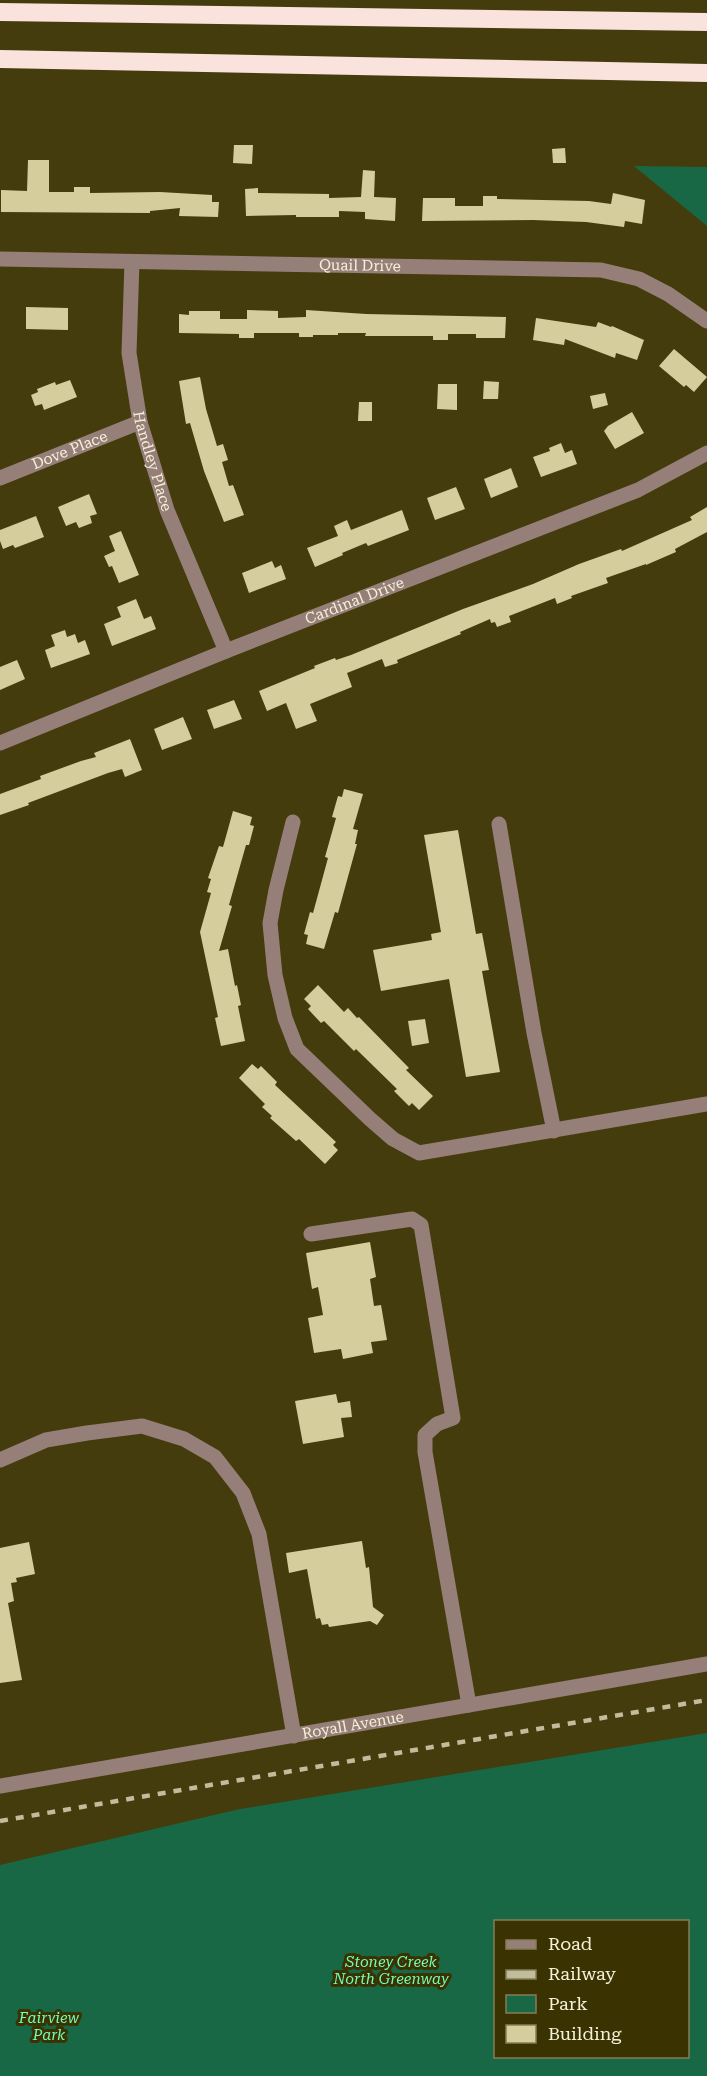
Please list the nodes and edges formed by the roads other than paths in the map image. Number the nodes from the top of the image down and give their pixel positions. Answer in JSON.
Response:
{"nodes":[{"id":1,"x":0,"y":12,"type":"edge"},
{"id":2,"x":707,"y":22,"type":"edge"},
{"id":3,"x":0,"y":59,"type":"edge"},
{"id":4,"x":707,"y":73,"type":"edge"},
{"id":5,"x":0,"y":259,"type":"edge"},
{"id":6,"x":132,"y":261,"type":"junction"},
{"id":7,"x":707,"y":321,"type":"edge"},
{"id":8,"x":140,"y":422,"type":"junction"},
{"id":9,"x":707,"y":453,"type":"edge"},
{"id":10,"x":0,"y":478,"type":"edge"},
{"id":11,"x":226,"y":651,"type":"junction"},
{"id":12,"x":0,"y":743,"type":"edge"},
{"id":13,"x":293,"y":822,"type":"dead end"},
{"id":14,"x":499,"y":824,"type":"dead end"},
{"id":15,"x":707,"y":1104,"type":"edge"},
{"id":16,"x":554,"y":1131,"type":"junction"},
{"id":17,"x":311,"y":1234,"type":"dead end"},
{"id":18,"x":0,"y":1460,"type":"edge"},
{"id":19,"x":707,"y":1664,"type":"edge"},
{"id":20,"x":470,"y":1706,"type":"junction"},
{"id":21,"x":294,"y":1736,"type":"junction"},
{"id":22,"x":0,"y":1786,"type":"edge"}],
"edges":[{"from":1,"to":2,"type":"highway"},
{"from":3,"to":4,"type":"highway"},
{"from":5,"to":6,"type":"street","name":"Quail Drive"},
{"from":6,"to":7,"type":"street","name":"Quail Drive"},
{"from":6,"to":8,"type":"street","name":"Handley Place"},
{"from":8,"to":10,"type":"street","name":"Dove Place"},
{"from":8,"to":11,"type":"street","name":"Handley Place"},
{"from":9,"to":11,"type":"street","name":"Cardinal Drive"},
{"from":11,"to":12,"type":"street","name":"Cardinal Drive"},
{"from":13,"to":16,"type":"street"},
{"from":14,"to":16,"type":"street"},
{"from":15,"to":16,"type":"street"},
{"from":17,"to":20,"type":"street"},
{"from":18,"to":21,"type":"street"},
{"from":19,"to":20,"type":"street","name":"Royall Avenue"},
{"from":20,"to":21,"type":"street","name":"Royall Avenue"},
{"from":21,"to":22,"type":"street","name":"Royall Avenue"}]}
